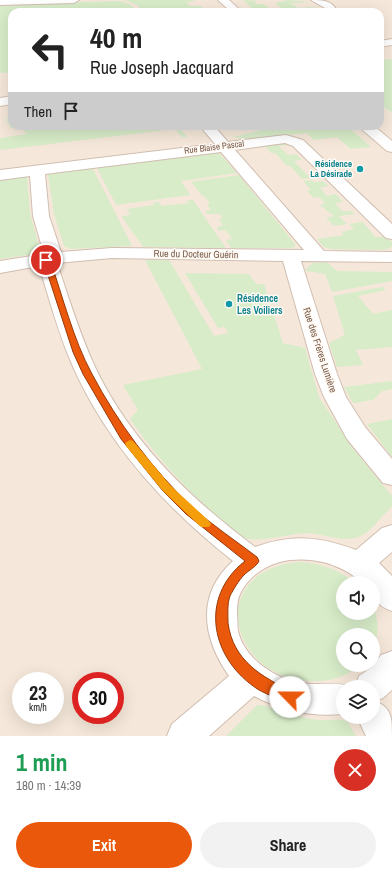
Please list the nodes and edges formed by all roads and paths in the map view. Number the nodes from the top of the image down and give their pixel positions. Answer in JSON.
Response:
{"nodes":[{"id":1,"x":74,"y":0,"type":"edge"},
{"id":2,"x":213,"y":0,"type":"edge"},
{"id":3,"x":223,"y":0,"type":"edge"},
{"id":4,"x":316,"y":0,"type":"edge"},
{"id":5,"x":0,"y":2,"type":"edge"},
{"id":6,"x":220,"y":8,"type":"edge"},
{"id":7,"x":232,"y":8,"type":"edge"},
{"id":8,"x":330,"y":8,"type":"edge"},
{"id":9,"x":384,"y":128,"type":"edge"},
{"id":10,"x":211,"y":130,"type":"edge"},
{"id":11,"x":370,"y":130,"type":"edge"},
{"id":12,"x":392,"y":135,"type":"edge"},
{"id":13,"x":225,"y":145,"type":"junction"},
{"id":14,"x":392,"y":148,"type":"edge"},
{"id":15,"x":37,"y":170,"type":"junction"},
{"id":16,"x":0,"y":175,"type":"edge"},
{"id":17,"x":392,"y":234,"type":"edge"},
{"id":18,"x":290,"y":255,"type":"junction"},
{"id":19,"x":318,"y":255,"type":"junction"},
{"id":20,"x":392,"y":257,"type":"edge"},
{"id":21,"x":50,"y":259,"type":"junction"},
{"id":22,"x":0,"y":267,"type":"edge"},
{"id":23,"x":392,"y":476,"type":"edge"},
{"id":24,"x":392,"y":536,"type":"edge"},
{"id":25,"x":253,"y":561,"type":"junction"},
{"id":26,"x":358,"y":564,"type":"junction"},
{"id":27,"x":392,"y":598,"type":"edge"},
{"id":28,"x":392,"y":665,"type":"edge"},
{"id":29,"x":252,"y":676,"type":"junction"},
{"id":30,"x":380,"y":680,"type":"edge"},
{"id":31,"x":336,"y":700,"type":"edge"},
{"id":32,"x":378,"y":724,"type":"edge"},
{"id":33,"x":184,"y":736,"type":"edge"},
{"id":34,"x":385,"y":736,"type":"edge"}],
"edges":[{"from":1,"to":5,"type":"street"},
{"from":2,"to":6,"type":"street"},
{"from":3,"to":7,"type":"street"},
{"from":4,"to":8,"type":"street"},
{"from":9,"to":12,"type":"street"},
{"from":10,"to":13,"type":"street"},
{"from":11,"to":14,"type":"street"},
{"from":13,"to":15,"type":"street","name":"Rue Blaise Pascal"},
{"from":13,"to":17,"type":"street","name":"Rue Blaise Pascal"},
{"from":13,"to":19,"type":"street"},
{"from":15,"to":16,"type":"street","name":"Rue Blaise Pascal"},
{"from":15,"to":21,"type":"street"},
{"from":18,"to":19,"type":"street","name":"Rue du Docteur Guérin"},
{"from":18,"to":21,"type":"street","name":"Rue du Docteur Guérin"},
{"from":18,"to":23,"type":"street","name":"Rue des Frères Lumière"},
{"from":19,"to":20,"type":"street","name":"Rue du Docteur Guérin"},
{"from":21,"to":22,"type":"street","name":"Rue du Docteur Guérin"},
{"from":21,"to":25,"type":"street"},
{"from":24,"to":26,"type":"street"},
{"from":25,"to":26,"type":"street"},
{"from":25,"to":29,"type":"street"},
{"from":26,"to":27,"type":"street"},
{"from":28,"to":30,"type":"street"},
{"from":29,"to":31,"type":"street"},
{"from":29,"to":33,"type":"street"},
{"from":32,"to":34,"type":"street"}]}
